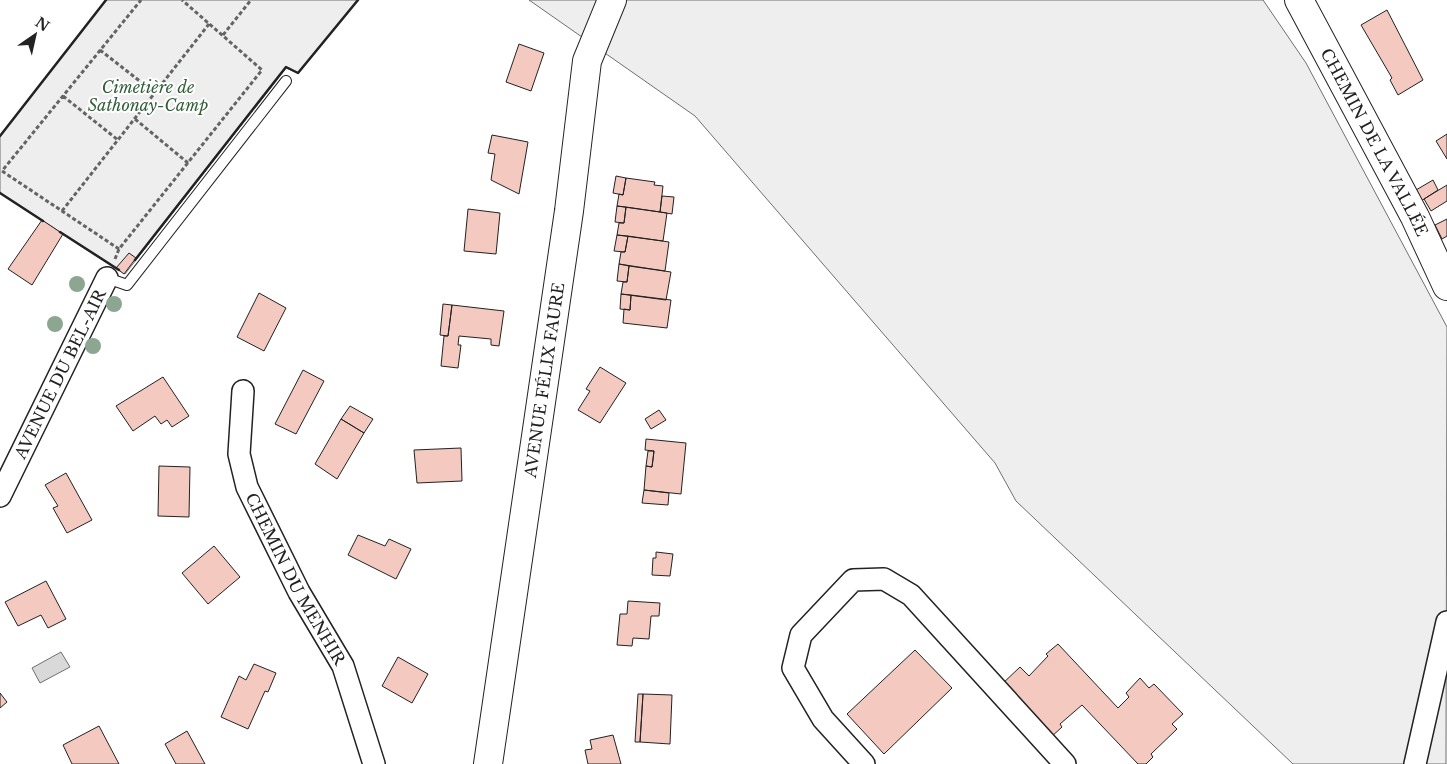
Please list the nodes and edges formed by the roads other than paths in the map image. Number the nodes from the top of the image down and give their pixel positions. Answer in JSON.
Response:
{"nodes":[{"id":1,"x":612,"y":0,"type":"edge"},
{"id":2,"x":1299,"y":0,"type":"edge"},
{"id":3,"x":286,"y":82,"type":"dead end"},
{"id":4,"x":107,"y":278,"type":"joint"},
{"id":5,"x":1447,"y":286,"type":"edge"},
{"id":6,"x":243,"y":391,"type":"dead end"},
{"id":7,"x":0,"y":496,"type":"edge"},
{"id":8,"x":1447,"y":622,"type":"edge"},
{"id":9,"x":374,"y":764,"type":"edge"},
{"id":10,"x":488,"y":764,"type":"edge"},
{"id":11,"x":864,"y":764,"type":"edge"},
{"id":12,"x":1065,"y":764,"type":"edge"},
{"id":13,"x":1415,"y":764,"type":"edge"}],
"edges":[{"from":1,"to":10,"type":"street","name":"AVENUE FÉLIX FAURE"},
{"from":2,"to":5,"type":"street","name":"CHEMIN DE LA VALLÉE"},
{"from":3,"to":4,"type":"lane"},
{"from":4,"to":7,"type":"street","name":"AVENUE DU BEL-AIR"},
{"from":6,"to":9,"type":"street","name":"CHEMIN DU MENHIR"},
{"from":8,"to":13,"type":"street"},
{"from":11,"to":12,"type":"street"}]}
